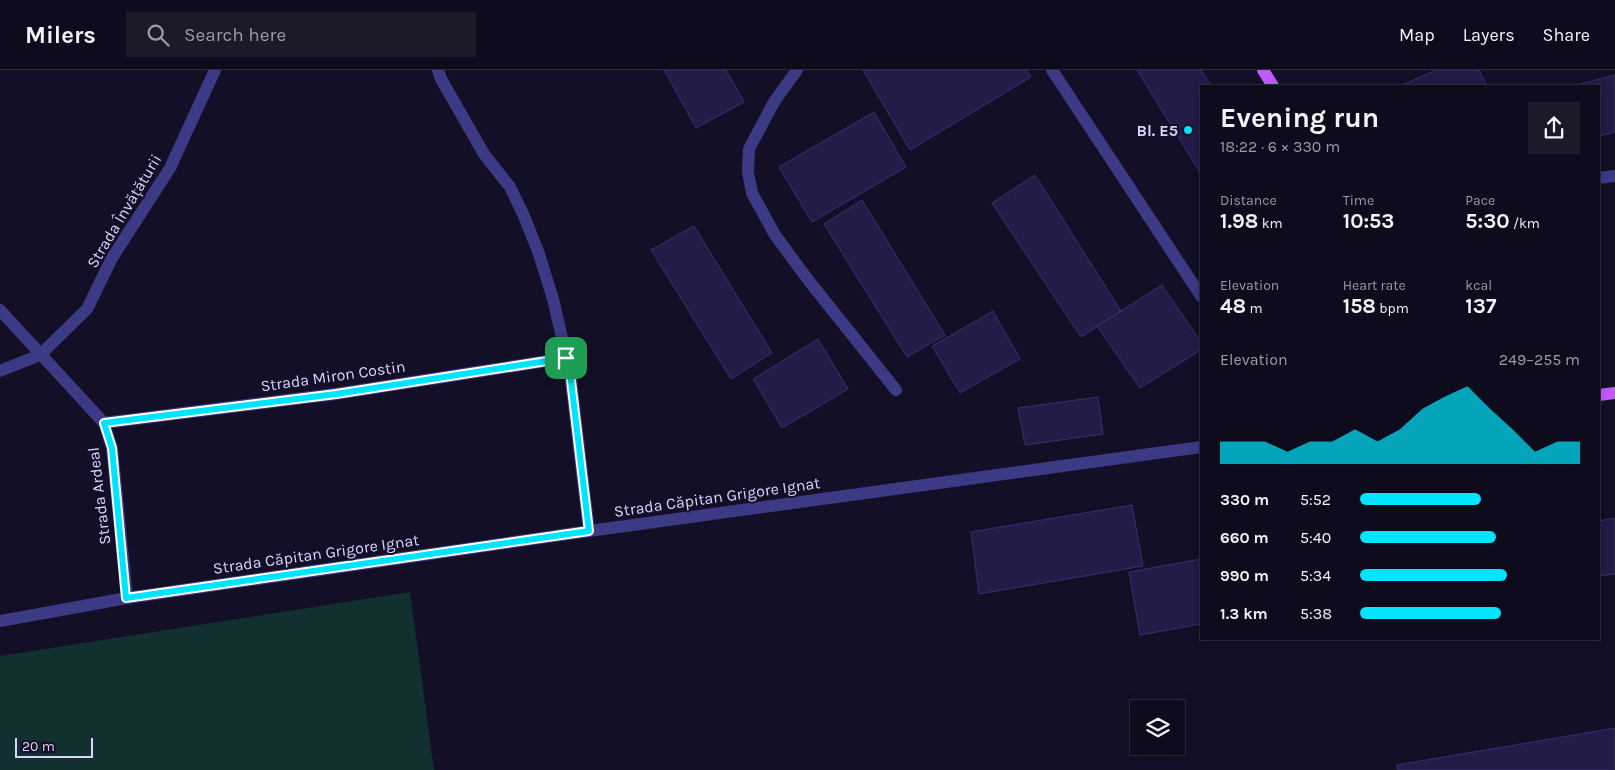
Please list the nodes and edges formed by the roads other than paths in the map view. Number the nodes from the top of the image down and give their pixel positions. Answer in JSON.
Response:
{"nodes":[{"id":1,"x":215,"y":70,"type":"edge"},
{"id":2,"x":438,"y":70,"type":"edge"},
{"id":3,"x":797,"y":70,"type":"edge"},
{"id":4,"x":1052,"y":70,"type":"edge"},
{"id":5,"x":1263,"y":70,"type":"edge"},
{"id":6,"x":1272,"y":85,"type":"edge"},
{"id":7,"x":1615,"y":176,"type":"edge"},
{"id":8,"x":1600,"y":178,"type":"edge"},
{"id":9,"x":1200,"y":294,"type":"edge"},
{"id":10,"x":0,"y":310,"type":"edge"},
{"id":11,"x":40,"y":355,"type":"junction"},
{"id":12,"x":566,"y":358,"type":"junction"},
{"id":13,"x":0,"y":371,"type":"edge"},
{"id":14,"x":896,"y":390,"type":"dead end"},
{"id":15,"x":1615,"y":393,"type":"edge"},
{"id":16,"x":1600,"y":395,"type":"edge"},
{"id":17,"x":104,"y":423,"type":"junction"},
{"id":18,"x":1200,"y":447,"type":"edge"},
{"id":19,"x":589,"y":531,"type":"junction"},
{"id":20,"x":126,"y":598,"type":"junction"},
{"id":21,"x":0,"y":621,"type":"edge"}],
"edges":[{"from":1,"to":11,"type":"street","name":"Strada Învățăturii"},
{"from":2,"to":12,"type":"street"},
{"from":3,"to":14,"type":"street"},
{"from":4,"to":9,"type":"street"},
{"from":5,"to":6,"type":"main road"},
{"from":7,"to":8,"type":"street"},
{"from":10,"to":11,"type":"street","name":"Strada Ardeal"},
{"from":11,"to":13,"type":"street"},
{"from":11,"to":17,"type":"street","name":"Strada Ardeal"},
{"from":12,"to":17,"type":"street","name":"Strada Miron Costin"},
{"from":12,"to":19,"type":"street"},
{"from":15,"to":16,"type":"main road"},
{"from":17,"to":20,"type":"street","name":"Strada Ardeal"},
{"from":18,"to":19,"type":"street","name":"Strada Căpitan Grigore Ignat"},
{"from":19,"to":20,"type":"street","name":"Strada Căpitan Grigore Ignat"},
{"from":20,"to":21,"type":"street","name":"Strada Căpitan Grigore Ignat"}]}
